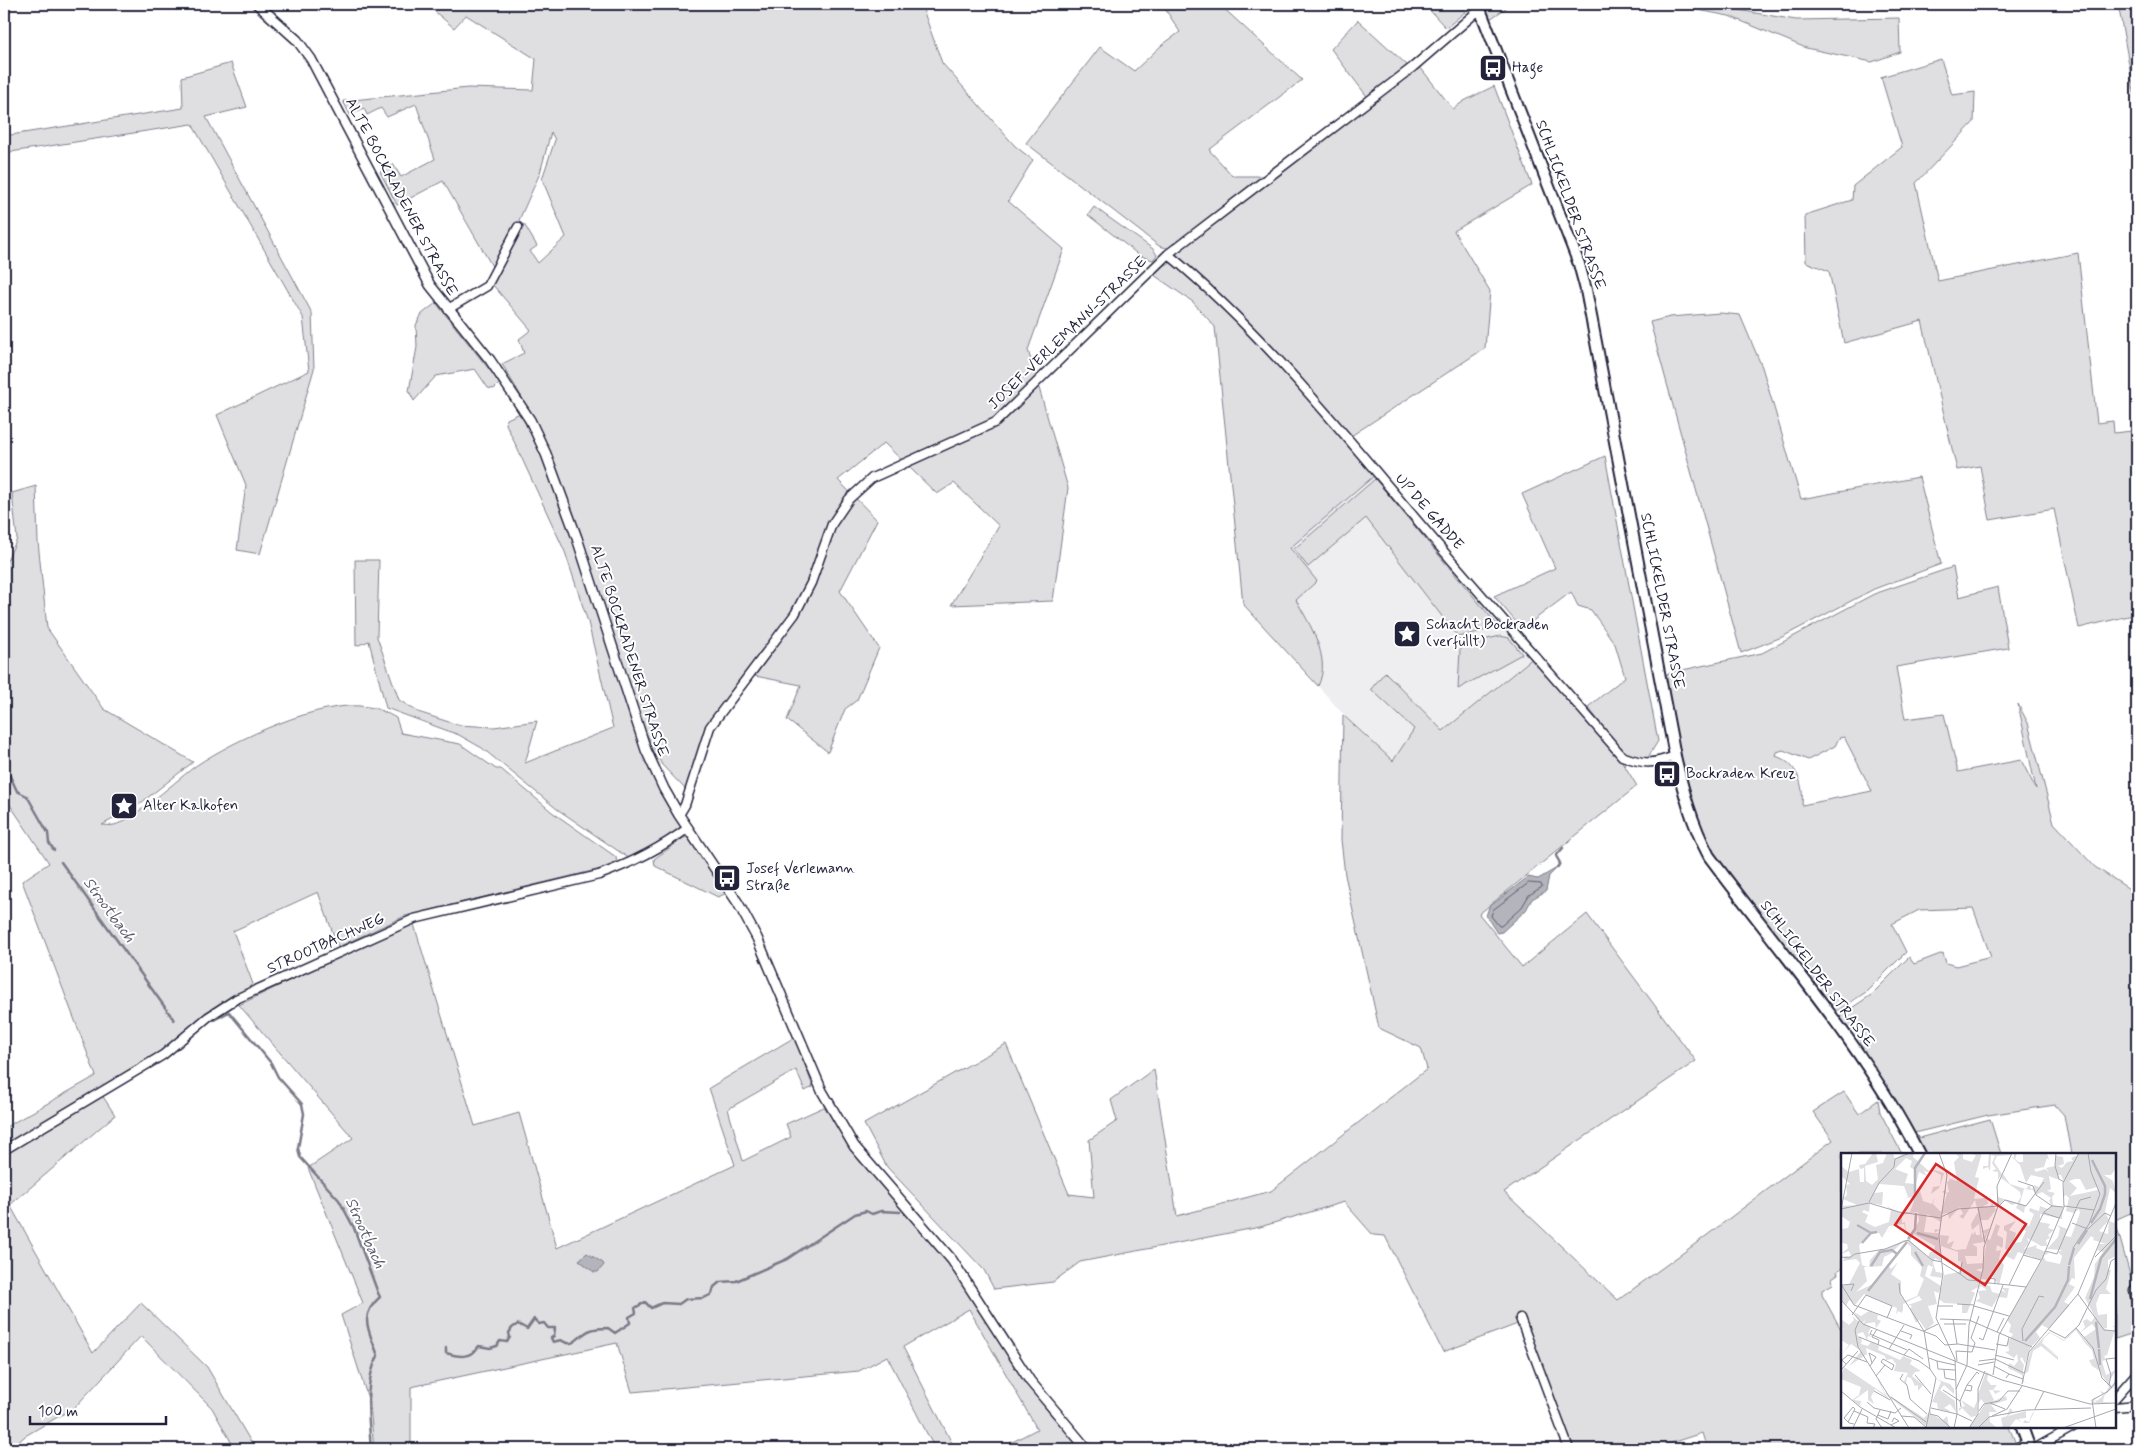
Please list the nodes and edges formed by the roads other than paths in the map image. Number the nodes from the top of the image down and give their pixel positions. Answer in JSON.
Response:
{"nodes":[{"id":1,"x":258,"y":4,"type":"edge"},
{"id":2,"x":1482,"y":6,"type":"edge"},
{"id":3,"x":518,"y":226,"type":"dead end"},
{"id":4,"x":1168,"y":254,"type":"junction"},
{"id":5,"x":448,"y":309,"type":"junction"},
{"id":6,"x":1675,"y":756,"type":"junction"},
{"id":7,"x":679,"y":815,"type":"junction"},
{"id":8,"x":688,"y":828,"type":"junction"},
{"id":9,"x":4,"y":1150,"type":"edge"},
{"id":10,"x":1918,"y":1153,"type":"edge"},
{"id":11,"x":2137,"y":1287,"type":"edge"},
{"id":12,"x":2137,"y":1306,"type":"edge"},
{"id":13,"x":1520,"y":1318,"type":"dead end"},
{"id":14,"x":2137,"y":1373,"type":"edge"},
{"id":15,"x":2116,"y":1397,"type":"edge"},
{"id":16,"x":2137,"y":1405,"type":"edge"},
{"id":17,"x":2116,"y":1407,"type":"edge"},
{"id":18,"x":2022,"y":1428,"type":"edge"},
{"id":19,"x":2071,"y":1428,"type":"edge"},
{"id":20,"x":2031,"y":1447,"type":"edge"},
{"id":21,"x":1087,"y":1449,"type":"edge"},
{"id":22,"x":1569,"y":1449,"type":"edge"},
{"id":23,"x":2014,"y":1449,"type":"edge"}],
"edges":[{"from":1,"to":5,"type":"street","name":"ALTE BOCKRADENER STRASSE"},
{"from":2,"to":4,"type":"street","name":"JOSEF-VERLEMANN-STRASSE"},
{"from":2,"to":6,"type":"main road","name":"SCHLICKELDER STRASSE"},
{"from":3,"to":5,"type":"street"},
{"from":4,"to":6,"type":"street","name":"UP DE GADDE"},
{"from":4,"to":7,"type":"street","name":"JOSEF-VERLEMANN-STRASSE"},
{"from":5,"to":7,"type":"street","name":"ALTE BOCKRADENER STRASSE"},
{"from":6,"to":10,"type":"main road","name":"SCHLICKELDER STRASSE"},
{"from":7,"to":8,"type":"street","name":"ALTE BOCKRADENER STRASSE"},
{"from":8,"to":9,"type":"street","name":"STROOTBACHWEG"},
{"from":8,"to":21,"type":"street","name":"ALTE BOCKRADENER STRASSE"},
{"from":11,"to":12,"type":"street"},
{"from":13,"to":22,"type":"street"},
{"from":14,"to":15,"type":"street"},
{"from":16,"to":17,"type":"street"},
{"from":18,"to":20,"type":"main road"},
{"from":19,"to":20,"type":"street"},
{"from":20,"to":23,"type":"street"}]}
